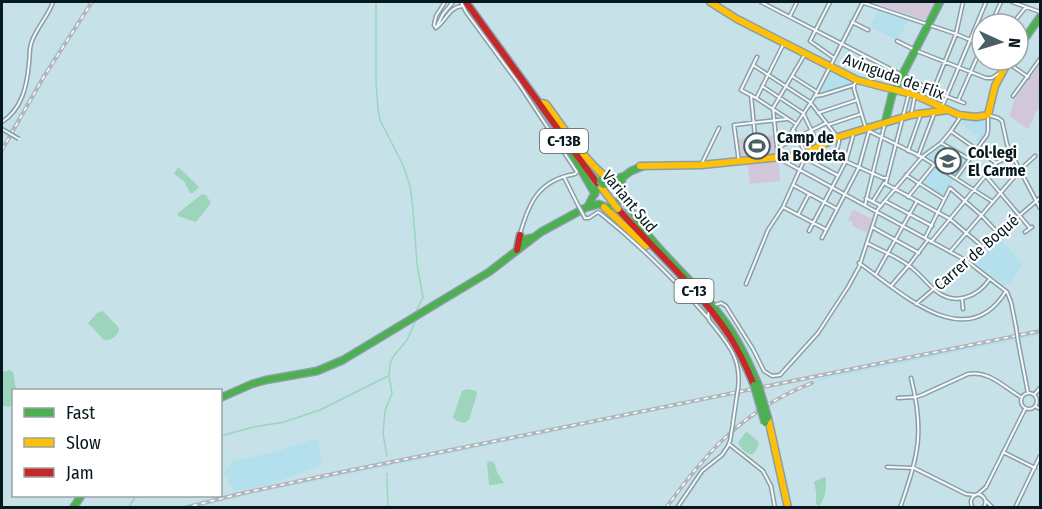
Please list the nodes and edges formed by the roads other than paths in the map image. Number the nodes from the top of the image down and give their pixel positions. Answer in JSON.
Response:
{"nodes":[{"id":1,"x":53,"y":2,"type":"edge"},
{"id":2,"x":445,"y":2,"type":"edge"},
{"id":3,"x":453,"y":2,"type":"edge"},
{"id":4,"x":710,"y":2,"type":"edge"},
{"id":5,"x":762,"y":2,"type":"edge"},
{"id":6,"x":797,"y":2,"type":"edge"},
{"id":7,"x":830,"y":2,"type":"edge"},
{"id":8,"x":862,"y":2,"type":"edge"},
{"id":9,"x":940,"y":2,"type":"edge"},
{"id":10,"x":963,"y":2,"type":"edge"},
{"id":11,"x":1012,"y":2,"type":"edge"},
{"id":12,"x":465,"y":3,"type":"edge"},
{"id":13,"x":1026,"y":7,"type":"junction"},
{"id":14,"x":1022,"y":12,"type":"edge"},
{"id":15,"x":1041,"y":12,"type":"edge"},
{"id":16,"x":790,"y":16,"type":"junction"},
{"id":17,"x":1041,"y":17,"type":"edge"},
{"id":18,"x":852,"y":22,"type":"junction"},
{"id":19,"x":928,"y":25,"type":"junction"},
{"id":20,"x":436,"y":28,"type":"junction"},
{"id":21,"x":816,"y":30,"type":"junction"},
{"id":22,"x":868,"y":30,"type":"dead end"},
{"id":23,"x":1030,"y":32,"type":"edge"},
{"id":24,"x":956,"y":34,"type":"junction"},
{"id":25,"x":970,"y":40,"type":"joint"},
{"id":26,"x":897,"y":41,"type":"dead end"},
{"id":27,"x":784,"y":43,"type":"junction"},
{"id":28,"x":842,"y":43,"type":"junction"},
{"id":29,"x":915,"y":50,"type":"junction"},
{"id":30,"x":805,"y":54,"type":"junction"},
{"id":31,"x":757,"y":57,"type":"dead end"},
{"id":32,"x":834,"y":58,"type":"junction"},
{"id":33,"x":1041,"y":59,"type":"edge"},
{"id":34,"x":945,"y":61,"type":"junction"},
{"id":35,"x":753,"y":64,"type":"junction"},
{"id":36,"x":830,"y":66,"type":"junction"},
{"id":37,"x":959,"y":67,"type":"junction"},
{"id":38,"x":970,"y":72,"type":"junction"},
{"id":39,"x":1001,"y":72,"type":"edge"},
{"id":40,"x":1002,"y":72,"type":"edge"},
{"id":41,"x":1021,"y":72,"type":"edge"},
{"id":42,"x":768,"y":74,"type":"junction"},
{"id":43,"x":902,"y":75,"type":"junction"},
{"id":44,"x":792,"y":76,"type":"junction"},
{"id":45,"x":1028,"y":77,"type":"junction"},
{"id":46,"x":856,"y":83,"type":"junction"},
{"id":47,"x":762,"y":86,"type":"junction"},
{"id":48,"x":786,"y":86,"type":"junction"},
{"id":49,"x":895,"y":90,"type":"junction"},
{"id":50,"x":530,"y":91,"type":"junction"},
{"id":51,"x":933,"y":91,"type":"junction"},
{"id":52,"x":817,"y":92,"type":"junction"},
{"id":53,"x":912,"y":94,"type":"junction"},
{"id":54,"x":751,"y":95,"type":"junction"},
{"id":55,"x":815,"y":96,"type":"junction"},
{"id":56,"x":947,"y":96,"type":"junction"},
{"id":57,"x":1013,"y":96,"type":"dead end"},
{"id":58,"x":756,"y":98,"type":"junction"},
{"id":59,"x":779,"y":98,"type":"junction"},
{"id":60,"x":857,"y":100,"type":"junction"},
{"id":61,"x":958,"y":101,"type":"junction"},
{"id":62,"x":810,"y":102,"type":"junction"},
{"id":63,"x":543,"y":103,"type":"junction"},
{"id":64,"x":964,"y":103,"type":"dead end"},
{"id":65,"x":773,"y":108,"type":"junction"},
{"id":66,"x":945,"y":109,"type":"junction"},
{"id":67,"x":818,"y":112,"type":"junction"},
{"id":68,"x":934,"y":112,"type":"junction"},
{"id":69,"x":803,"y":113,"type":"junction"},
{"id":70,"x":861,"y":114,"type":"junction"},
{"id":71,"x":921,"y":114,"type":"junction"},
{"id":72,"x":986,"y":114,"type":"junction"},
{"id":73,"x":911,"y":115,"type":"junction"},
{"id":74,"x":961,"y":116,"type":"junction"},
{"id":75,"x":902,"y":118,"type":"junction"},
{"id":76,"x":789,"y":119,"type":"junction"},
{"id":77,"x":774,"y":121,"type":"junction"},
{"id":78,"x":2,"y":122,"type":"edge"},
{"id":79,"x":754,"y":123,"type":"junction"},
{"id":80,"x":885,"y":123,"type":"junction"},
{"id":81,"x":796,"y":124,"type":"junction"},
{"id":82,"x":827,"y":124,"type":"junction"},
{"id":83,"x":719,"y":128,"type":"dead end"},
{"id":84,"x":2,"y":129,"type":"edge"},
{"id":85,"x":793,"y":129,"type":"junction"},
{"id":86,"x":868,"y":129,"type":"junction"},
{"id":87,"x":811,"y":130,"type":"junction"},
{"id":88,"x":951,"y":131,"type":"junction"},
{"id":89,"x":854,"y":132,"type":"junction"},
{"id":90,"x":755,"y":137,"type":"dead end"},
{"id":91,"x":838,"y":137,"type":"junction"},
{"id":92,"x":882,"y":137,"type":"junction"},
{"id":93,"x":797,"y":138,"type":"junction"},
{"id":94,"x":21,"y":140,"type":"dead end"},
{"id":95,"x":941,"y":143,"type":"junction"},
{"id":96,"x":783,"y":145,"type":"junction"},
{"id":97,"x":896,"y":145,"type":"junction"},
{"id":98,"x":817,"y":147,"type":"junction"},
{"id":99,"x":777,"y":148,"type":"junction"},
{"id":100,"x":976,"y":149,"type":"junction"},
{"id":101,"x":908,"y":151,"type":"junction"},
{"id":102,"x":1012,"y":155,"type":"junction"},
{"id":103,"x":805,"y":156,"type":"junction"},
{"id":104,"x":1035,"y":156,"type":"dead end"},
{"id":105,"x":835,"y":157,"type":"junction"},
{"id":106,"x":920,"y":157,"type":"junction"},
{"id":107,"x":783,"y":159,"type":"junction"},
{"id":108,"x":969,"y":159,"type":"junction"},
{"id":109,"x":846,"y":161,"type":"junction"},
{"id":110,"x":739,"y":162,"type":"junction"},
{"id":111,"x":996,"y":163,"type":"junction"},
{"id":112,"x":699,"y":165,"type":"junction"},
{"id":113,"x":934,"y":165,"type":"junction"},
{"id":114,"x":643,"y":166,"type":"junction"},
{"id":115,"x":859,"y":167,"type":"junction"},
{"id":116,"x":632,"y":168,"type":"junction"},
{"id":117,"x":800,"y":170,"type":"junction"},
{"id":118,"x":1020,"y":170,"type":"junction"},
{"id":119,"x":873,"y":173,"type":"junction"},
{"id":120,"x":906,"y":175,"type":"junction"},
{"id":121,"x":838,"y":176,"type":"junction"},
{"id":122,"x":986,"y":176,"type":"junction"},
{"id":123,"x":564,"y":177,"type":"junction"},
{"id":124,"x":623,"y":177,"type":"junction"},
{"id":125,"x":885,"y":178,"type":"junction"},
{"id":126,"x":956,"y":178,"type":"junction"},
{"id":127,"x":613,"y":182,"type":"junction"},
{"id":128,"x":920,"y":183,"type":"junction"},
{"id":129,"x":601,"y":184,"type":"junction"},
{"id":130,"x":885,"y":184,"type":"junction"},
{"id":131,"x":793,"y":185,"type":"junction"},
{"id":132,"x":832,"y":187,"type":"junction"},
{"id":133,"x":974,"y":189,"type":"junction"},
{"id":134,"x":894,"y":190,"type":"junction"},
{"id":135,"x":621,"y":191,"type":"junction"},
{"id":136,"x":1000,"y":193,"type":"junction"},
{"id":137,"x":809,"y":194,"type":"junction"},
{"id":138,"x":845,"y":194,"type":"junction"},
{"id":139,"x":595,"y":195,"type":"junction"},
{"id":140,"x":908,"y":197,"type":"junction"},
{"id":141,"x":866,"y":198,"type":"junction"},
{"id":142,"x":1041,"y":198,"type":"edge"},
{"id":143,"x":944,"y":199,"type":"junction"},
{"id":144,"x":873,"y":201,"type":"junction"},
{"id":145,"x":885,"y":201,"type":"junction"},
{"id":146,"x":917,"y":201,"type":"junction"},
{"id":147,"x":965,"y":201,"type":"junction"},
{"id":148,"x":1036,"y":201,"type":"junction"},
{"id":149,"x":824,"y":202,"type":"junction"},
{"id":150,"x":993,"y":202,"type":"junction"},
{"id":151,"x":617,"y":205,"type":"junction"},
{"id":152,"x":865,"y":205,"type":"junction"},
{"id":153,"x":602,"y":206,"type":"junction"},
{"id":154,"x":881,"y":206,"type":"junction"},
{"id":155,"x":783,"y":207,"type":"junction"},
{"id":156,"x":585,"y":208,"type":"junction"},
{"id":157,"x":1041,"y":208,"type":"edge"},
{"id":158,"x":837,"y":209,"type":"junction"},
{"id":159,"x":877,"y":212,"type":"junction"},
{"id":160,"x":937,"y":212,"type":"junction"},
{"id":161,"x":910,"y":214,"type":"junction"},
{"id":162,"x":798,"y":215,"type":"junction"},
{"id":163,"x":981,"y":215,"type":"junction"},
{"id":164,"x":1019,"y":215,"type":"junction"},
{"id":165,"x":950,"y":219,"type":"junction"},
{"id":166,"x":813,"y":223,"type":"junction"},
{"id":167,"x":904,"y":225,"type":"junction"},
{"id":168,"x":932,"y":226,"type":"junction"},
{"id":169,"x":872,"y":227,"type":"junction"},
{"id":170,"x":826,"y":230,"type":"junction"},
{"id":171,"x":808,"y":231,"type":"dead end"},
{"id":172,"x":1025,"y":232,"type":"dead end"},
{"id":173,"x":966,"y":233,"type":"junction"},
{"id":174,"x":998,"y":233,"type":"junction"},
{"id":175,"x":822,"y":238,"type":"dead end"},
{"id":176,"x":928,"y":240,"type":"junction"},
{"id":177,"x":896,"y":241,"type":"junction"},
{"id":178,"x":521,"y":243,"type":"junction"},
{"id":179,"x":867,"y":243,"type":"junction"},
{"id":180,"x":983,"y":247,"type":"junction"},
{"id":181,"x":950,"y":252,"type":"junction"},
{"id":182,"x":919,"y":253,"type":"junction"},
{"id":183,"x":888,"y":254,"type":"junction"},
{"id":184,"x":967,"y":261,"type":"junction"},
{"id":185,"x":859,"y":263,"type":"junction"},
{"id":186,"x":909,"y":266,"type":"junction"},
{"id":187,"x":678,"y":270,"type":"junction"},
{"id":188,"x":876,"y":274,"type":"junction"},
{"id":189,"x":990,"y":279,"type":"junction"},
{"id":190,"x":746,"y":284,"type":"dead end"},
{"id":191,"x":891,"y":286,"type":"junction"},
{"id":192,"x":934,"y":289,"type":"junction"},
{"id":193,"x":1006,"y":291,"type":"junction"},
{"id":194,"x":962,"y":298,"type":"junction"},
{"id":195,"x":703,"y":301,"type":"junction"},
{"id":196,"x":916,"y":304,"type":"junction"},
{"id":197,"x":716,"y":305,"type":"dead end"},
{"id":198,"x":963,"y":309,"type":"dead end"},
{"id":199,"x":710,"y":312,"type":"dead end"},
{"id":200,"x":708,"y":319,"type":"junction"},
{"id":201,"x":911,"y":378,"type":"dead end"},
{"id":202,"x":756,"y":384,"type":"junction"},
{"id":203,"x":1041,"y":388,"type":"edge"},
{"id":204,"x":1028,"y":393,"type":"junction"},
{"id":205,"x":1034,"y":395,"type":"junction"},
{"id":206,"x":222,"y":397,"type":"edge"},
{"id":207,"x":916,"y":397,"type":"junction"},
{"id":208,"x":1021,"y":397,"type":"junction"},
{"id":209,"x":898,"y":398,"type":"dead end"},
{"id":210,"x":1035,"y":406,"type":"junction"},
{"id":211,"x":1025,"y":409,"type":"junction"},
{"id":212,"x":1041,"y":410,"type":"edge"},
{"id":213,"x":766,"y":421,"type":"junction"},
{"id":214,"x":730,"y":442,"type":"junction"},
{"id":215,"x":1003,"y":452,"type":"junction"},
{"id":216,"x":1041,"y":456,"type":"edge"},
{"id":217,"x":887,"y":467,"type":"dead end"},
{"id":218,"x":914,"y":468,"type":"junction"},
{"id":219,"x":1035,"y":468,"type":"junction"},
{"id":220,"x":986,"y":487,"type":"junction"},
{"id":221,"x":977,"y":495,"type":"junction"},
{"id":222,"x":984,"y":497,"type":"junction"},
{"id":223,"x":986,"y":501,"type":"junction"},
{"id":224,"x":677,"y":507,"type":"edge"},
{"id":225,"x":776,"y":507,"type":"edge"},
{"id":226,"x":787,"y":507,"type":"edge"},
{"id":227,"x":900,"y":507,"type":"edge"},
{"id":228,"x":973,"y":507,"type":"edge"},
{"id":229,"x":984,"y":507,"type":"edge"},
{"id":230,"x":992,"y":507,"type":"edge"},
{"id":231,"x":1015,"y":507,"type":"edge"}],
"edges":[{"from":1,"to":78,"type":"street"},
{"from":2,"to":20,"type":"street"},
{"from":3,"to":20,"type":"street"},
{"from":4,"to":27,"type":"main road","name":"Avinguda de Flix"},
{"from":5,"to":16,"type":"street"},
{"from":6,"to":16,"type":"street"},
{"from":7,"to":21,"type":"street"},
{"from":8,"to":18,"type":"street"},
{"from":8,"to":19,"type":"street"},
{"from":9,"to":19,"type":"main road"},
{"from":10,"to":24,"type":"street"},
{"from":11,"to":13,"type":"street"},
{"from":12,"to":20,"type":"street"},
{"from":12,"to":50,"type":"main road","name":"Variant Sud","number":"C-13"},
{"from":12,"to":63,"type":"main road","number":"C-13"},
{"from":12,"to":123,"type":"street"},
{"from":13,"to":14,"type":"street"},
{"from":13,"to":15,"type":"street"},
{"from":16,"to":21,"type":"street"},
{"from":17,"to":23,"type":"main road"},
{"from":18,"to":22,"type":"street"},
{"from":18,"to":28,"type":"street"},
{"from":19,"to":24,"type":"street"},
{"from":19,"to":29,"type":"main road"},
{"from":21,"to":28,"type":"street"},
{"from":21,"to":32,"type":"street"},
{"from":24,"to":25,"type":"street"},
{"from":24,"to":34,"type":"street"},
{"from":25,"to":37,"type":"street"},
{"from":26,"to":29,"type":"street"},
{"from":27,"to":30,"type":"main road","name":"Avinguda de Flix"},
{"from":27,"to":42,"type":"street"},
{"from":28,"to":32,"type":"street"},
{"from":28,"to":43,"type":"street"},
{"from":29,"to":34,"type":"street"},
{"from":29,"to":43,"type":"main road"},
{"from":30,"to":36,"type":"main road","name":"Avinguda de Flix"},
{"from":30,"to":44,"type":"street"},
{"from":31,"to":35,"type":"street"},
{"from":32,"to":36,"type":"street"},
{"from":33,"to":45,"type":"street"},
{"from":34,"to":37,"type":"street"},
{"from":34,"to":51,"type":"street"},
{"from":35,"to":42,"type":"street"},
{"from":35,"to":54,"type":"street"},
{"from":36,"to":46,"type":"main road","name":"Avinguda de Flix"},
{"from":36,"to":52,"type":"street"},
{"from":37,"to":38,"type":"street"},
{"from":37,"to":56,"type":"street"},
{"from":38,"to":39,"type":"street"},
{"from":38,"to":61,"type":"street"},
{"from":40,"to":72,"type":"main road"},
{"from":41,"to":45,"type":"street"},
{"from":42,"to":47,"type":"street"},
{"from":42,"to":48,"type":"street"},
{"from":43,"to":49,"type":"main road"},
{"from":43,"to":51,"type":"street"},
{"from":44,"to":48,"type":"street"},
{"from":44,"to":52,"type":"street"},
{"from":45,"to":57,"type":"street"},
{"from":46,"to":49,"type":"main road","name":"Avinguda de Flix"},
{"from":46,"to":55,"type":"street"},
{"from":46,"to":60,"type":"street"},
{"from":47,"to":58,"type":"street"},
{"from":47,"to":59,"type":"street"},
{"from":48,"to":59,"type":"street"},
{"from":48,"to":62,"type":"street"},
{"from":49,"to":53,"type":"main road","name":"Avinguda de Flix"},
{"from":49,"to":80,"type":"main road"},
{"from":50,"to":129,"type":"main road","name":"Variant Sud","number":"C-13"},
{"from":50,"to":139,"type":"main road","number":"C-13B"},
{"from":51,"to":56,"type":"street"},
{"from":52,"to":55,"type":"street"},
{"from":53,"to":66,"type":"main road","name":"Avinguda de Flix"},
{"from":53,"to":73,"type":"street"},
{"from":53,"to":75,"type":"street"},
{"from":54,"to":58,"type":"street"},
{"from":54,"to":79,"type":"street"},
{"from":55,"to":62,"type":"street"},
{"from":56,"to":61,"type":"street"},
{"from":56,"to":66,"type":"street"},
{"from":58,"to":65,"type":"street"},
{"from":59,"to":65,"type":"street"},
{"from":59,"to":69,"type":"street"},
{"from":60,"to":67,"type":"street"},
{"from":60,"to":70,"type":"street"},
{"from":61,"to":64,"type":"street"},
{"from":62,"to":67,"type":"street"},
{"from":62,"to":69,"type":"street"},
{"from":63,"to":127,"type":"main road","number":"C-13B"},
{"from":63,"to":129,"type":"main road","name":"Variant Sud","number":"C-13"},
{"from":65,"to":76,"type":"street"},
{"from":65,"to":77,"type":"street"},
{"from":66,"to":68,"type":"main road"},
{"from":66,"to":74,"type":"main road","name":"Avinguda de Flix"},
{"from":67,"to":82,"type":"street"},
{"from":68,"to":71,"type":"main road"},
{"from":68,"to":106,"type":"street"},
{"from":69,"to":81,"type":"street"},
{"from":69,"to":87,"type":"street"},
{"from":70,"to":82,"type":"street"},
{"from":70,"to":86,"type":"street"},
{"from":71,"to":73,"type":"main road"},
{"from":71,"to":101,"type":"street"},
{"from":72,"to":74,"type":"main road","name":"Avinguda de Flix"},
{"from":72,"to":100,"type":"street"},
{"from":72,"to":102,"type":"street"},
{"from":73,"to":75,"type":"main road"},
{"from":74,"to":88,"type":"street"},
{"from":75,"to":80,"type":"main road"},
{"from":75,"to":97,"type":"street"},
{"from":76,"to":77,"type":"street"},
{"from":76,"to":81,"type":"street"},
{"from":77,"to":79,"type":"street"},
{"from":77,"to":99,"type":"street"},
{"from":79,"to":90,"type":"street"},
{"from":79,"to":110,"type":"street"},
{"from":80,"to":86,"type":"main road"},
{"from":80,"to":92,"type":"street"},
{"from":81,"to":85,"type":"street"},
{"from":82,"to":87,"type":"street"},
{"from":82,"to":91,"type":"street"},
{"from":83,"to":112,"type":"street"},
{"from":84,"to":94,"type":"street","bridge":true},
{"from":85,"to":93,"type":"street"},
{"from":85,"to":96,"type":"street"},
{"from":86,"to":89,"type":"main road"},
{"from":86,"to":92,"type":"street"},
{"from":86,"to":115,"type":"street"},
{"from":87,"to":93,"type":"street"},
{"from":87,"to":98,"type":"street"},
{"from":88,"to":95,"type":"street"},
{"from":88,"to":100,"type":"street"},
{"from":89,"to":91,"type":"main road"},
{"from":89,"to":109,"type":"street"},
{"from":91,"to":98,"type":"main road"},
{"from":91,"to":105,"type":"street"},
{"from":92,"to":97,"type":"street"},
{"from":92,"to":119,"type":"street"},
{"from":93,"to":96,"type":"street"},
{"from":93,"to":103,"type":"street"},
{"from":95,"to":106,"type":"street"},
{"from":95,"to":108,"type":"street"},
{"from":96,"to":99,"type":"street"},
{"from":97,"to":101,"type":"street"},
{"from":97,"to":125,"type":"street"},
{"from":98,"to":103,"type":"main road"},
{"from":98,"to":105,"type":"street"},
{"from":99,"to":107,"type":"street"},
{"from":100,"to":108,"type":"street"},
{"from":100,"to":111,"type":"street"},
{"from":101,"to":106,"type":"street"},
{"from":102,"to":111,"type":"street"},
{"from":102,"to":118,"type":"street"},
{"from":103,"to":107,"type":"main road"},
{"from":103,"to":117,"type":"street"},
{"from":103,"to":121,"type":"street"},
{"from":104,"to":118,"type":"street"},
{"from":105,"to":109,"type":"street"},
{"from":106,"to":113,"type":"street"},
{"from":106,"to":120,"type":"street"},
{"from":107,"to":110,"type":"main road"},
{"from":107,"to":117,"type":"street"},
{"from":108,"to":126,"type":"street"},
{"from":109,"to":115,"type":"street"},
{"from":109,"to":121,"type":"street"},
{"from":110,"to":112,"type":"main road"},
{"from":111,"to":122,"type":"street"},
{"from":112,"to":114,"type":"main road"},
{"from":113,"to":126,"type":"street"},
{"from":113,"to":128,"type":"street"},
{"from":114,"to":116,"type":"main road"},
{"from":114,"to":124,"type":"main road"},
{"from":115,"to":119,"type":"street"},
{"from":115,"to":138,"type":"street"},
{"from":116,"to":124,"type":"main road"},
{"from":116,"to":127,"type":"main road"},
{"from":117,"to":131,"type":"street"},
{"from":117,"to":132,"type":"street"},
{"from":118,"to":136,"type":"street"},
{"from":118,"to":148,"type":"street"},
{"from":119,"to":125,"type":"street"},
{"from":119,"to":141,"type":"street"},
{"from":120,"to":128,"type":"street"},
{"from":120,"to":134,"type":"street"},
{"from":121,"to":132,"type":"street"},
{"from":122,"to":133,"type":"street"},
{"from":122,"to":136,"type":"street"},
{"from":123,"to":178,"type":"street"},
{"from":123,"to":200,"type":"street","bridge":true},
{"from":124,"to":135,"type":"main road"},
{"from":125,"to":130,"type":"street"},
{"from":126,"to":133,"type":"street"},
{"from":127,"to":135,"type":"main road"},
{"from":127,"to":139,"type":"main road"},
{"from":128,"to":140,"type":"street"},
{"from":128,"to":143,"type":"street"},
{"from":129,"to":151,"type":"main road","name":"Variant Sud","number":"C-13"},
{"from":130,"to":134,"type":"street"},
{"from":130,"to":144,"type":"street"},
{"from":131,"to":137,"type":"street"},
{"from":131,"to":155,"type":"street"},
{"from":132,"to":138,"type":"street"},
{"from":132,"to":149,"type":"street"},
{"from":133,"to":147,"type":"street"},
{"from":133,"to":150,"type":"street"},
{"from":134,"to":140,"type":"street"},
{"from":134,"to":145,"type":"street"},
{"from":135,"to":153,"type":"main road"},
{"from":135,"to":187,"type":"main road"},
{"from":136,"to":150,"type":"street"},
{"from":136,"to":164,"type":"street"},
{"from":137,"to":149,"type":"street"},
{"from":137,"to":162,"type":"street"},
{"from":138,"to":152,"type":"street"},
{"from":138,"to":158,"type":"street"},
{"from":139,"to":153,"type":"main road"},
{"from":139,"to":156,"type":"main road"},
{"from":140,"to":146,"type":"street"},
{"from":141,"to":144,"type":"street"},
{"from":141,"to":152,"type":"street"},
{"from":142,"to":148,"type":"street","name":"Carrer de Boqué"},
{"from":143,"to":147,"type":"street"},
{"from":143,"to":160,"type":"street"},
{"from":144,"to":154,"type":"street"},
{"from":145,"to":154,"type":"street"},
{"from":145,"to":161,"type":"street"},
{"from":146,"to":160,"type":"street"},
{"from":146,"to":161,"type":"street"},
{"from":147,"to":163,"type":"street"},
{"from":147,"to":165,"type":"street"},
{"from":148,"to":157,"type":"street"},
{"from":148,"to":164,"type":"street","name":"Carrer de Boqué"},
{"from":149,"to":158,"type":"street"},
{"from":149,"to":166,"type":"street"},
{"from":150,"to":163,"type":"street"},
{"from":151,"to":187,"type":"main road","name":"Variant Sud","number":"C-13"},
{"from":151,"to":195,"type":"main road","name":"Variant Sud","number":"C-13"},
{"from":152,"to":159,"type":"street"},
{"from":153,"to":156,"type":"main road"},
{"from":153,"to":195,"type":"main road"},
{"from":154,"to":159,"type":"street"},
{"from":155,"to":162,"type":"street"},
{"from":155,"to":190,"type":"street"},
{"from":156,"to":178,"type":"main road"},
{"from":158,"to":170,"type":"street"},
{"from":159,"to":167,"type":"street"},
{"from":159,"to":169,"type":"street"},
{"from":160,"to":165,"type":"street"},
{"from":160,"to":168,"type":"street"},
{"from":161,"to":167,"type":"street"},
{"from":161,"to":168,"type":"street"},
{"from":162,"to":166,"type":"street"},
{"from":163,"to":173,"type":"street"},
{"from":163,"to":174,"type":"street"},
{"from":164,"to":172,"type":"street"},
{"from":164,"to":174,"type":"street","name":"Carrer de Boqué"},
{"from":165,"to":173,"type":"street"},
{"from":165,"to":176,"type":"street"},
{"from":166,"to":170,"type":"street"},
{"from":166,"to":171,"type":"street"},
{"from":167,"to":176,"type":"street"},
{"from":167,"to":177,"type":"street"},
{"from":168,"to":176,"type":"street"},
{"from":169,"to":177,"type":"street"},
{"from":169,"to":179,"type":"street"},
{"from":170,"to":175,"type":"street"},
{"from":173,"to":180,"type":"street"},
{"from":173,"to":181,"type":"street"},
{"from":174,"to":180,"type":"street","name":"Carrer de Boqué"},
{"from":176,"to":181,"type":"street"},
{"from":176,"to":182,"type":"street"},
{"from":177,"to":182,"type":"street"},
{"from":177,"to":183,"type":"street"},
{"from":178,"to":206,"type":"main road"},
{"from":179,"to":183,"type":"street"},
{"from":179,"to":185,"type":"street"},
{"from":180,"to":184,"type":"street","name":"Carrer de Boqué"},
{"from":181,"to":184,"type":"street"},
{"from":182,"to":186,"type":"street"},
{"from":183,"to":186,"type":"street"},
{"from":183,"to":188,"type":"street"},
{"from":184,"to":189,"type":"street"},
{"from":184,"to":192,"type":"street","name":"Carrer de Boqué"},
{"from":185,"to":188,"type":"street"},
{"from":185,"to":197,"type":"street"},
{"from":186,"to":191,"type":"street"},
{"from":186,"to":192,"type":"street"},
{"from":187,"to":202,"type":"main road","number":"C-13"},
{"from":188,"to":191,"type":"street"},
{"from":189,"to":193,"type":"street"},
{"from":189,"to":194,"type":"street"},
{"from":191,"to":196,"type":"street"},
{"from":192,"to":194,"type":"street"},
{"from":192,"to":196,"type":"street","name":"Carrer de Boqué"},
{"from":193,"to":196,"type":"street"},
{"from":193,"to":204,"type":"street","bridge":true},
{"from":194,"to":198,"type":"street"},
{"from":195,"to":202,"type":"main road","name":"Variant Sud","number":"C-13"},
{"from":199,"to":200,"type":"street"},
{"from":200,"to":214,"type":"street","bridge":true},
{"from":201,"to":207,"type":"street"},
{"from":202,"to":213,"type":"main road","number":"C-13","bridge":true},
{"from":203,"to":205,"type":"street"},
{"from":204,"to":205,"type":"street"},
{"from":204,"to":208,"type":"street"},
{"from":205,"to":210,"type":"street"},
{"from":207,"to":208,"type":"street"},
{"from":207,"to":209,"type":"street"},
{"from":207,"to":218,"type":"street"},
{"from":208,"to":211,"type":"street"},
{"from":210,"to":211,"type":"street"},
{"from":210,"to":212,"type":"street"},
{"from":211,"to":215,"type":"street"},
{"from":213,"to":226,"type":"main road","number":"C-13"},
{"from":213,"to":226,"type":"main road","number":"C-13"},
{"from":214,"to":224,"type":"street"},
{"from":214,"to":225,"type":"street"},
{"from":215,"to":219,"type":"street"},
{"from":215,"to":220,"type":"street"},
{"from":216,"to":219,"type":"street"},
{"from":217,"to":218,"type":"street"},
{"from":218,"to":221,"type":"street"},
{"from":218,"to":227,"type":"street"},
{"from":219,"to":231,"type":"street"},
{"from":220,"to":221,"type":"street"},
{"from":220,"to":222,"type":"street"},
{"from":221,"to":222,"type":"street"},
{"from":221,"to":228,"type":"street"},
{"from":222,"to":223,"type":"street"},
{"from":223,"to":229,"type":"street"},
{"from":223,"to":230,"type":"street"},
{"from":229,"to":230,"type":"street"}]}
